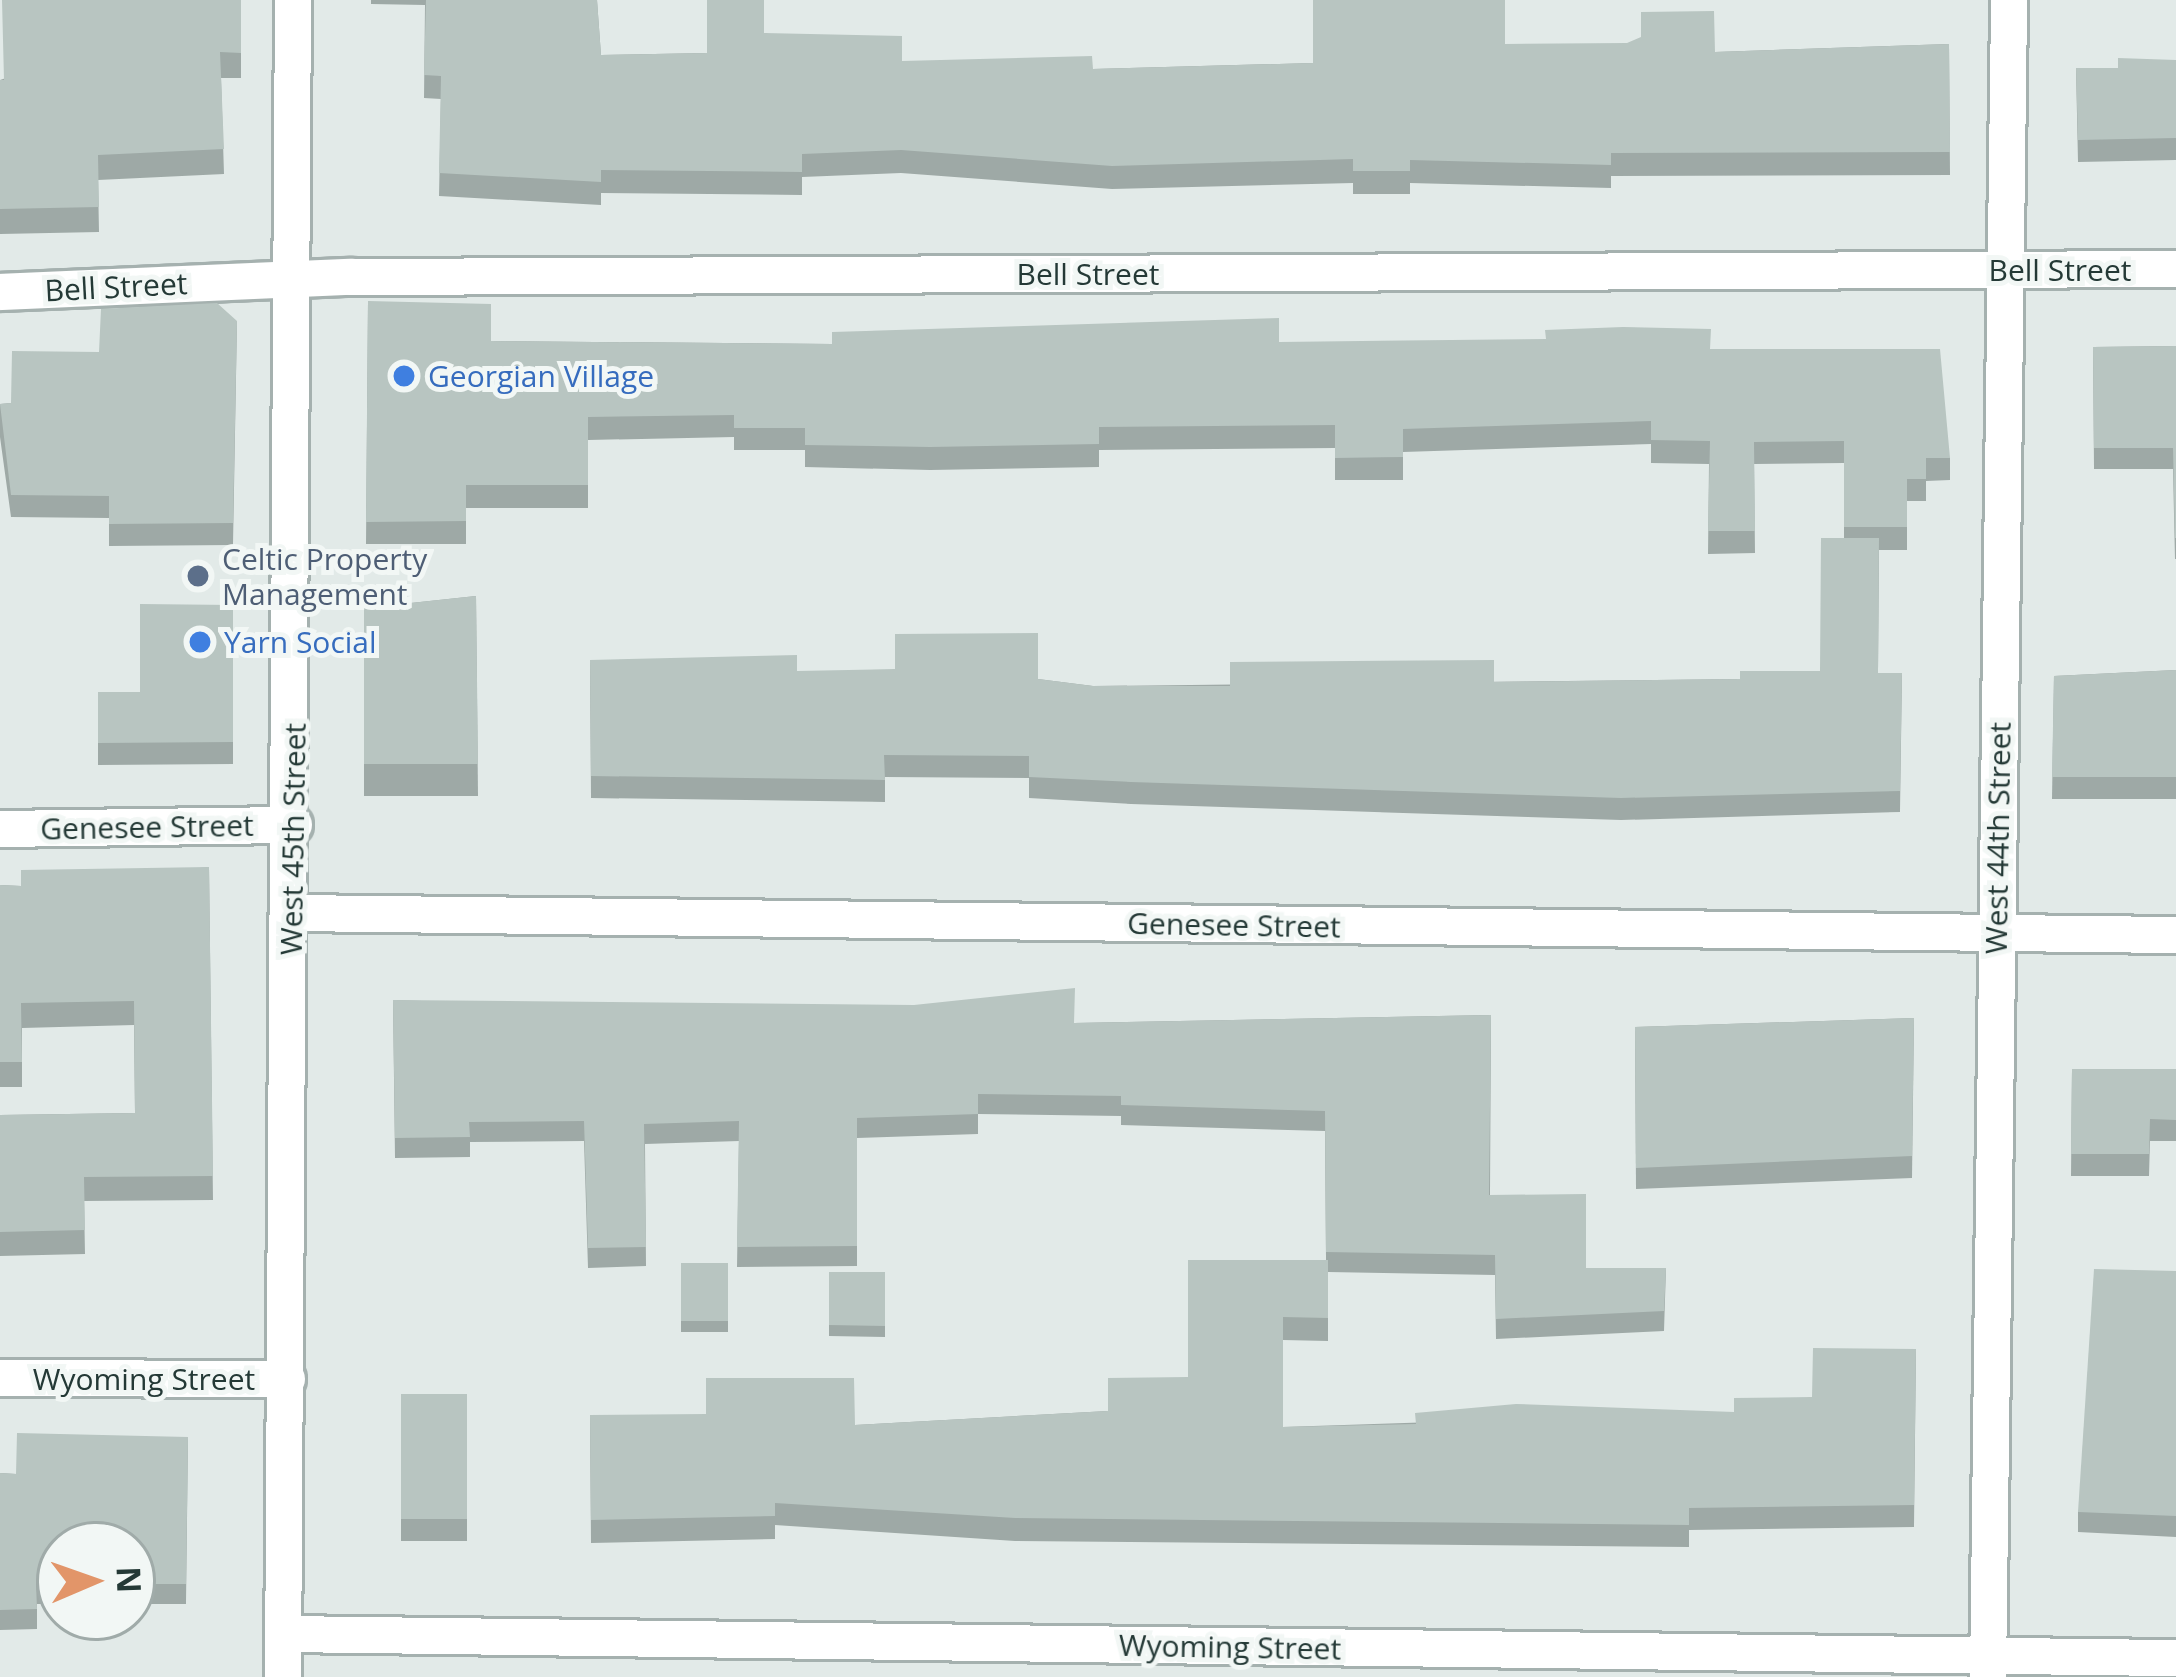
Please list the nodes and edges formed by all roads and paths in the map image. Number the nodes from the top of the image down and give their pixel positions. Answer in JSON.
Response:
{"nodes":[{"id":1,"x":293,"y":0,"type":"edge"},
{"id":2,"x":2008,"y":0,"type":"edge"},
{"id":3,"x":2176,"y":269,"type":"edge"},
{"id":4,"x":2004,"y":270,"type":"junction"},
{"id":5,"x":297,"y":278,"type":"junction"},
{"id":6,"x":0,"y":292,"type":"edge"},
{"id":7,"x":294,"y":825,"type":"junction"},
{"id":8,"x":0,"y":829,"type":"edge"},
{"id":9,"x":292,"y":913,"type":"junction"},
{"id":10,"x":1998,"y":935,"type":"junction"},
{"id":11,"x":2176,"y":935,"type":"edge"},
{"id":12,"x":0,"y":1378,"type":"edge"},
{"id":13,"x":287,"y":1379,"type":"junction"},
{"id":14,"x":284,"y":1634,"type":"junction"},
{"id":15,"x":2176,"y":1658,"type":"edge"},
{"id":16,"x":1988,"y":1667,"type":"edge"},
{"id":17,"x":284,"y":1677,"type":"edge"}],
"edges":[{"from":1,"to":5,"type":"street","name":"West 45th Street"},
{"from":2,"to":4,"type":"street","name":"West 44th Street"},
{"from":3,"to":4,"type":"street","name":"Bell Street"},
{"from":4,"to":5,"type":"street","name":"Bell Street"},
{"from":4,"to":10,"type":"street","name":"West 44th Street"},
{"from":5,"to":6,"type":"street","name":"Bell Street"},
{"from":5,"to":7,"type":"street","name":"West 45th Street"},
{"from":7,"to":8,"type":"street","name":"Genesee Street"},
{"from":7,"to":9,"type":"street","name":"West 45th Street"},
{"from":9,"to":10,"type":"street","name":"Genesee Street"},
{"from":9,"to":13,"type":"street","name":"West 45th Street"},
{"from":10,"to":11,"type":"street","name":"Genesee Street"},
{"from":10,"to":16,"type":"street","name":"West 44th Street"},
{"from":12,"to":13,"type":"street","name":"Wyoming Street"},
{"from":13,"to":14,"type":"street","name":"West 45th Street"},
{"from":14,"to":16,"type":"street","name":"Wyoming Street"},
{"from":14,"to":17,"type":"street","name":"West 45th Street"},
{"from":15,"to":16,"type":"street","name":"Wyoming Street"}]}
